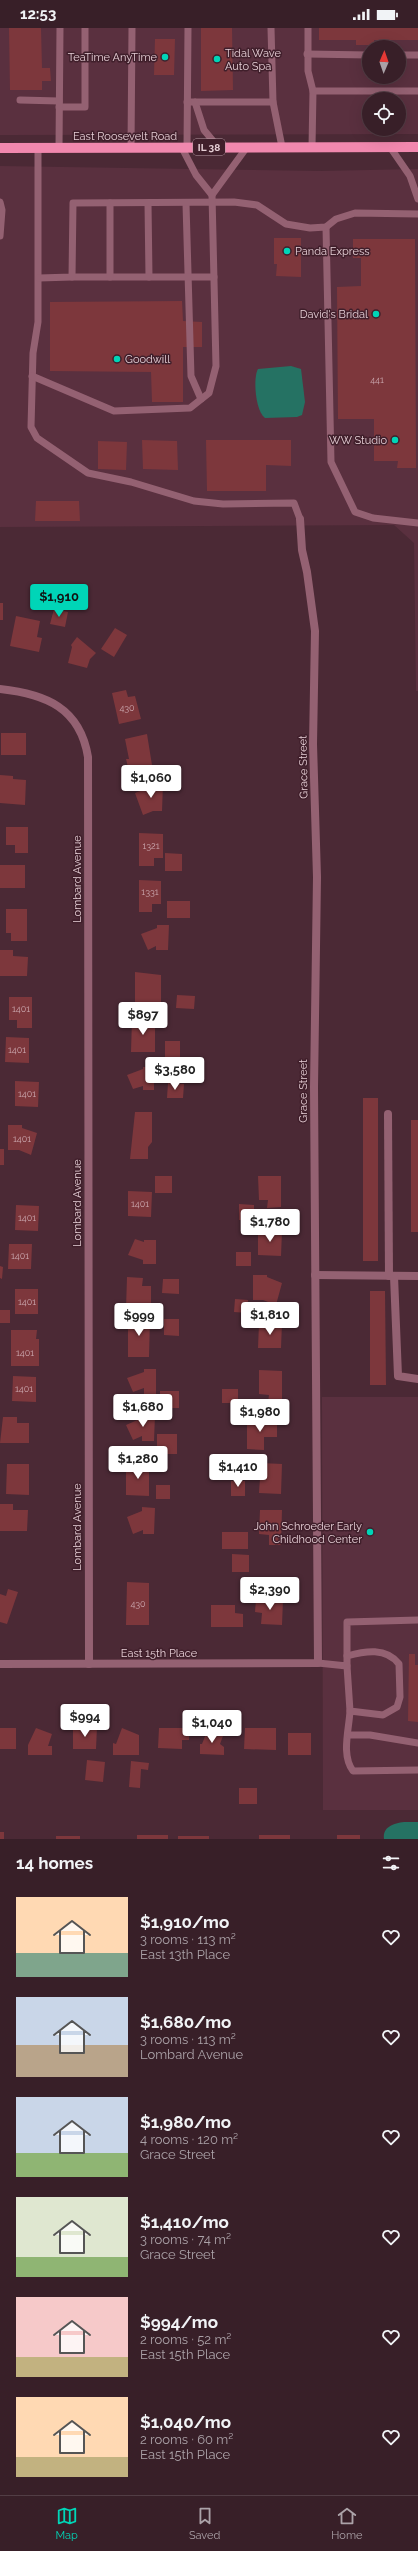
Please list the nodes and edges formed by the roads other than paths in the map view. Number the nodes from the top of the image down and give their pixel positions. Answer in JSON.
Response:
{"nodes":[{"id":1,"x":60,"y":28,"type":"edge"},
{"id":2,"x":85,"y":28,"type":"edge"},
{"id":3,"x":132,"y":28,"type":"edge"},
{"id":4,"x":188,"y":28,"type":"edge"},
{"id":5,"x":272,"y":28,"type":"edge"},
{"id":6,"x":308,"y":28,"type":"edge"},
{"id":7,"x":307,"y":54,"type":"junction"},
{"id":8,"x":362,"y":54,"type":"edge"},
{"id":9,"x":406,"y":55,"type":"edge"},
{"id":10,"x":418,"y":55,"type":"edge"},
{"id":11,"x":313,"y":91,"type":"junction"},
{"id":12,"x":418,"y":91,"type":"edge"},
{"id":13,"x":20,"y":100,"type":"dead end"},
{"id":14,"x":191,"y":102,"type":"junction"},
{"id":15,"x":272,"y":102,"type":"junction"},
{"id":16,"x":59,"y":104,"type":"junction"},
{"id":17,"x":218,"y":147,"type":"junction"},
{"id":18,"x":247,"y":147,"type":"junction"},
{"id":19,"x":282,"y":147,"type":"junction"},
{"id":20,"x":312,"y":147,"type":"junction"},
{"id":21,"x":390,"y":147,"type":"junction"},
{"id":22,"x":418,"y":147,"type":"edge"},
{"id":23,"x":0,"y":148,"type":"edge"},
{"id":24,"x":38,"y":148,"type":"junction"},
{"id":25,"x":59,"y":148,"type":"junction"},
{"id":26,"x":131,"y":148,"type":"junction"},
{"id":27,"x":184,"y":148,"type":"junction"},
{"id":28,"x":212,"y":195,"type":"junction"},
{"id":29,"x":418,"y":199,"type":"edge"},
{"id":30,"x":0,"y":202,"type":"edge"},
{"id":31,"x":110,"y":203,"type":"junction"},
{"id":32,"x":148,"y":203,"type":"junction"},
{"id":33,"x":186,"y":204,"type":"junction"},
{"id":34,"x":213,"y":204,"type":"junction"},
{"id":35,"x":418,"y":214,"type":"edge"},
{"id":36,"x":326,"y":227,"type":"junction"},
{"id":37,"x":0,"y":236,"type":"edge"},
{"id":38,"x":72,"y":277,"type":"junction"},
{"id":39,"x":110,"y":277,"type":"junction"},
{"id":40,"x":149,"y":277,"type":"junction"},
{"id":41,"x":188,"y":277,"type":"junction"},
{"id":42,"x":214,"y":277,"type":"junction"},
{"id":43,"x":39,"y":278,"type":"junction"},
{"id":44,"x":32,"y":376,"type":"junction"},
{"id":45,"x":201,"y":399,"type":"junction"},
{"id":46,"x":300,"y":519,"type":"joint"},
{"id":47,"x":418,"y":523,"type":"edge"},
{"id":48,"x":0,"y":688,"type":"edge"},
{"id":49,"x":388,"y":1114,"type":"dead end"},
{"id":50,"x":315,"y":1275,"type":"junction"},
{"id":51,"x":391,"y":1276,"type":"junction"},
{"id":52,"x":418,"y":1276,"type":"edge"},
{"id":53,"x":418,"y":1379,"type":"edge"},
{"id":54,"x":418,"y":1620,"type":"edge"},
{"id":55,"x":347,"y":1656,"type":"junction"},
{"id":56,"x":0,"y":1664,"type":"edge"},
{"id":57,"x":88,"y":1664,"type":"junction"},
{"id":58,"x":318,"y":1664,"type":"junction"},
{"id":59,"x":347,"y":1666,"type":"junction"},
{"id":60,"x":350,"y":1710,"type":"junction"},
{"id":61,"x":349,"y":1735,"type":"junction"},
{"id":62,"x":418,"y":1743,"type":"edge"},
{"id":63,"x":418,"y":1770,"type":"edge"}],
"edges":[{"from":1,"to":16,"type":"lane"},
{"from":2,"to":16,"type":"lane"},
{"from":3,"to":26,"type":"lane"},
{"from":4,"to":14,"type":"lane"},
{"from":5,"to":15,"type":"lane"},
{"from":6,"to":7,"type":"lane"},
{"from":7,"to":8,"type":"lane"},
{"from":7,"to":11,"type":"lane"},
{"from":9,"to":10,"type":"lane"},
{"from":11,"to":12,"type":"lane"},
{"from":11,"to":20,"type":"lane"},
{"from":13,"to":16,"type":"lane"},
{"from":14,"to":15,"type":"lane"},
{"from":14,"to":17,"type":"lane"},
{"from":14,"to":27,"type":"lane"},
{"from":15,"to":19,"type":"lane"},
{"from":16,"to":25,"type":"lane"},
{"from":17,"to":18,"type":"main road","name":"East Roosevelt Road","number":"IL 38"},
{"from":17,"to":27,"type":"main road","name":"East Roosevelt Road","number":"IL 38"},
{"from":18,"to":19,"type":"main road","name":"East Roosevelt Road","number":"IL 38"},
{"from":18,"to":28,"type":"lane"},
{"from":19,"to":20,"type":"main road","name":"East Roosevelt Road","number":"IL 38"},
{"from":20,"to":21,"type":"main road","name":"East Roosevelt Road","number":"IL 38"},
{"from":21,"to":22,"type":"main road","name":"East Roosevelt Road","number":"IL 38"},
{"from":21,"to":29,"type":"lane"},
{"from":23,"to":24,"type":"main road","name":"East Roosevelt Road","number":"IL 38"},
{"from":24,"to":25,"type":"main road","name":"East Roosevelt Road","number":"IL 38"},
{"from":24,"to":43,"type":"lane"},
{"from":25,"to":26,"type":"main road","name":"East Roosevelt Road","number":"IL 38"},
{"from":26,"to":27,"type":"main road","name":"East Roosevelt Road","number":"IL 38"},
{"from":27,"to":28,"type":"lane"},
{"from":28,"to":34,"type":"lane"},
{"from":30,"to":37,"type":"lane"},
{"from":31,"to":32,"type":"lane"},
{"from":31,"to":38,"type":"lane"},
{"from":31,"to":39,"type":"lane"},
{"from":32,"to":33,"type":"lane"},
{"from":32,"to":40,"type":"lane"},
{"from":33,"to":34,"type":"lane"},
{"from":33,"to":41,"type":"lane"},
{"from":34,"to":36,"type":"lane"},
{"from":34,"to":42,"type":"lane"},
{"from":35,"to":36,"type":"lane"},
{"from":36,"to":47,"type":"lane"},
{"from":38,"to":39,"type":"lane"},
{"from":38,"to":43,"type":"lane"},
{"from":39,"to":40,"type":"lane"},
{"from":40,"to":41,"type":"lane"},
{"from":41,"to":42,"type":"lane"},
{"from":41,"to":45,"type":"lane"},
{"from":42,"to":45,"type":"lane"},
{"from":43,"to":44,"type":"lane"},
{"from":44,"to":45,"type":"lane"},
{"from":44,"to":46,"type":"lane"},
{"from":46,"to":50,"type":"street","name":"Grace Street"},
{"from":48,"to":57,"type":"street","name":"Lombard Avenue"},
{"from":49,"to":51,"type":"street"},
{"from":50,"to":51,"type":"street"},
{"from":50,"to":58,"type":"street","name":"Grace Street"},
{"from":51,"to":52,"type":"street"},
{"from":51,"to":53,"type":"street"},
{"from":54,"to":55,"type":"lane"},
{"from":55,"to":59,"type":"lane"},
{"from":55,"to":60,"type":"lane"},
{"from":56,"to":57,"type":"street","name":"East 15th Place"},
{"from":57,"to":58,"type":"street","name":"East 15th Place"},
{"from":58,"to":59,"type":"lane"},
{"from":59,"to":60,"type":"lane"},
{"from":60,"to":61,"type":"lane"},
{"from":61,"to":62,"type":"lane"},
{"from":61,"to":63,"type":"lane"}]}
